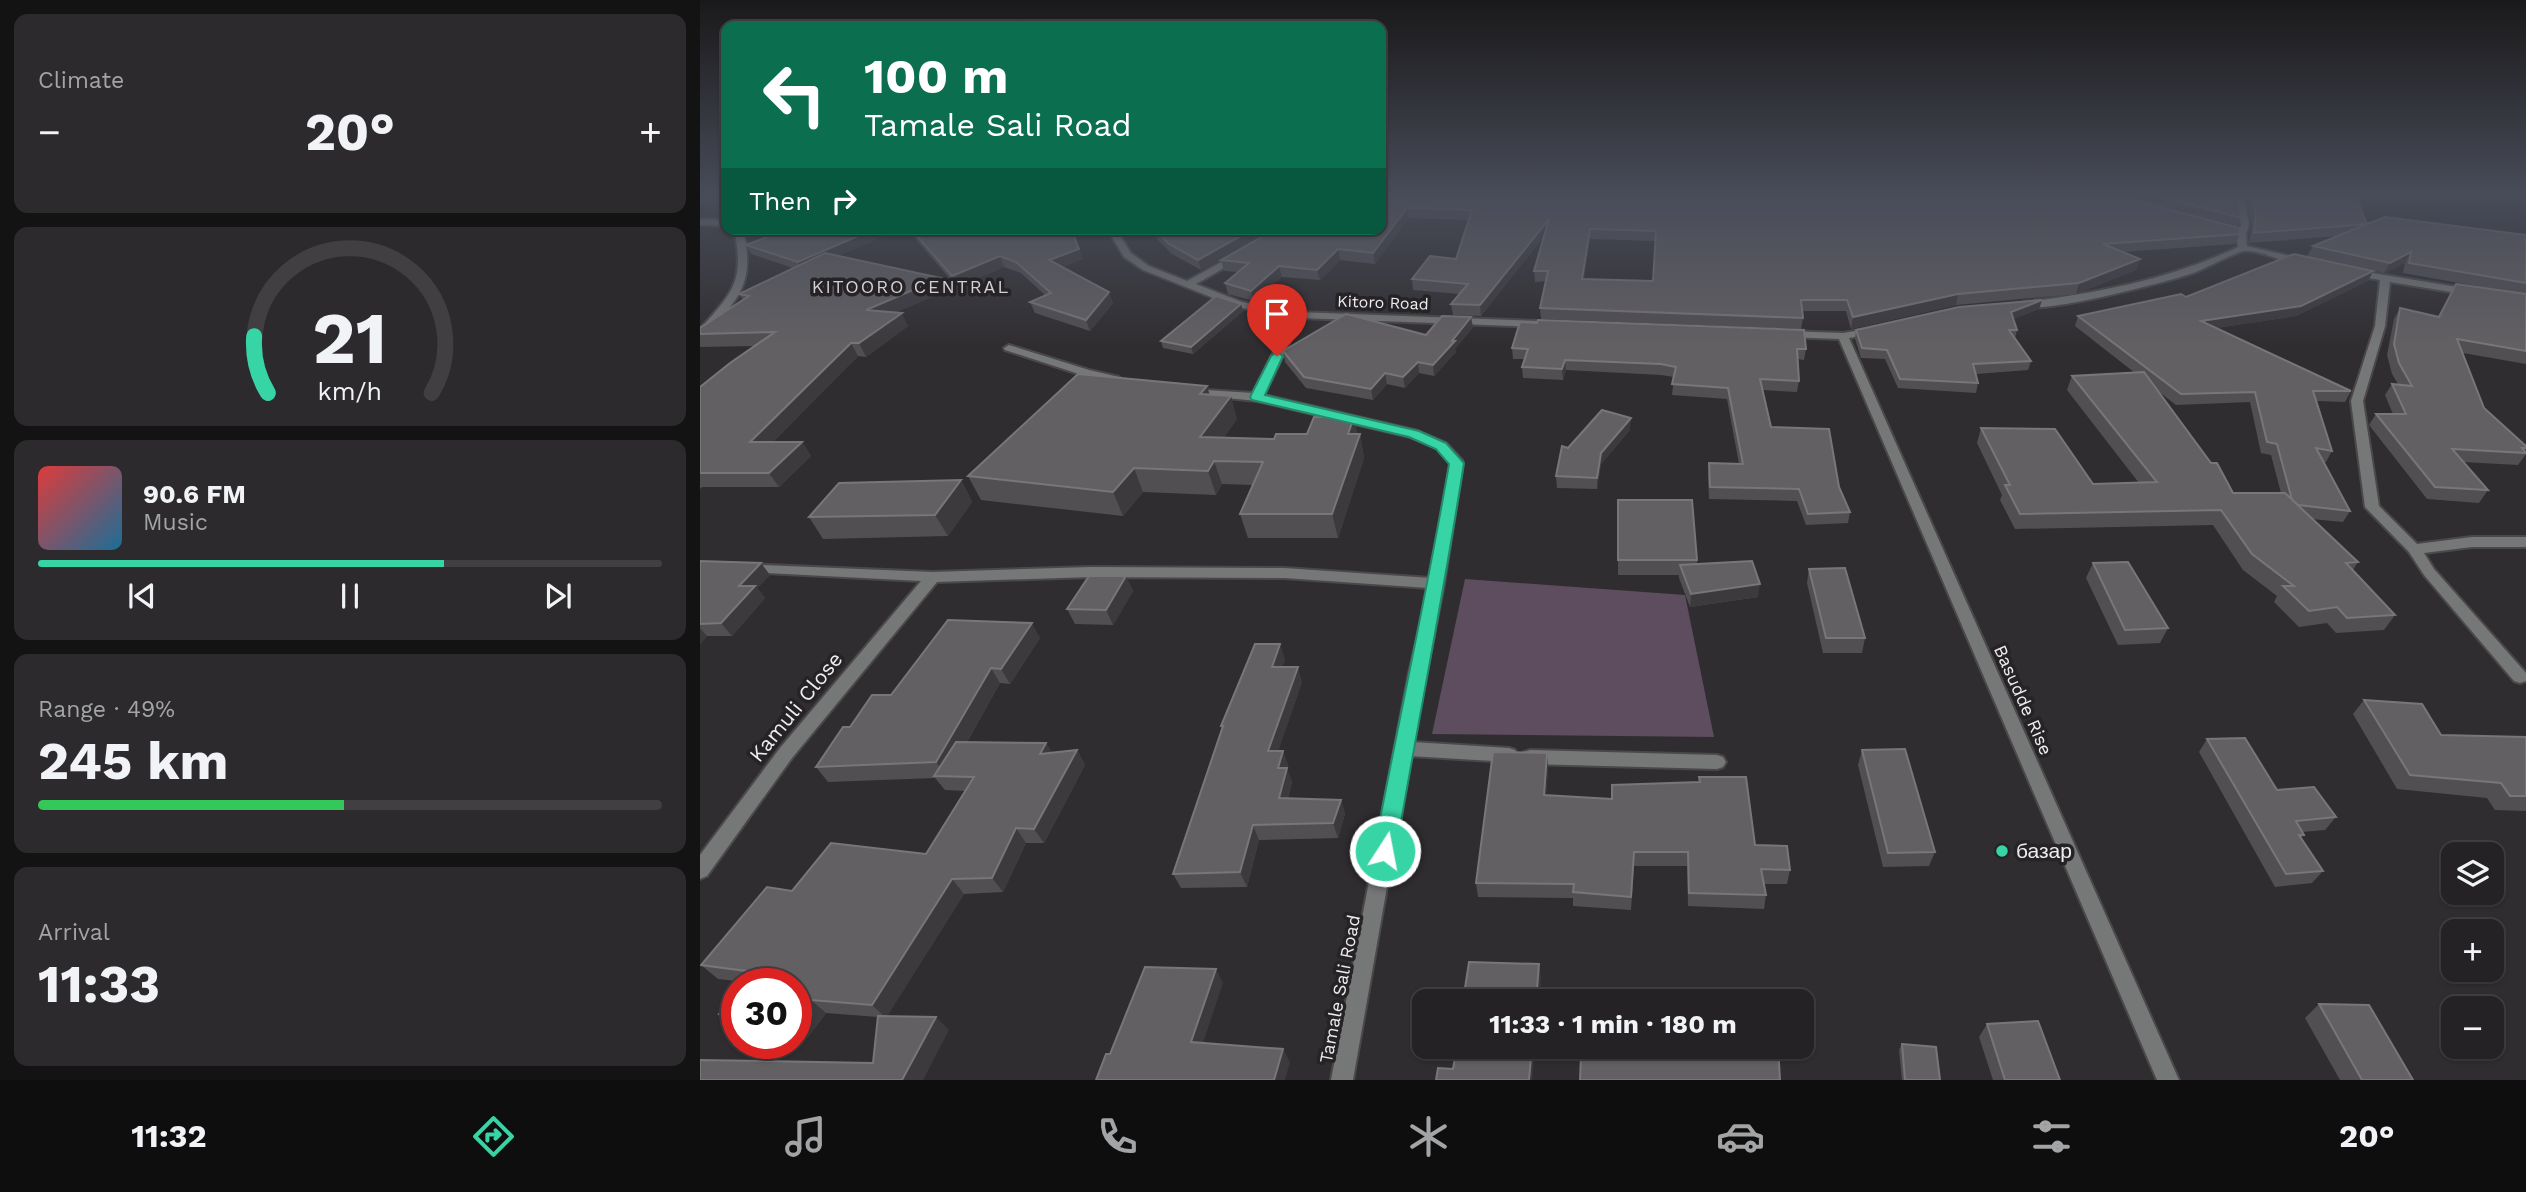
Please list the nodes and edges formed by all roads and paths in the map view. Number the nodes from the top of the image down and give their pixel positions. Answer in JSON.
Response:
{"nodes":[{"id":1,"x":741,"y":245,"type":"edge"},
{"id":2,"x":1122,"y":245,"type":"edge"},
{"id":3,"x":2243,"y":248,"type":"joint"},
{"id":4,"x":1247,"y":251,"type":"edge"},
{"id":5,"x":2320,"y":265,"type":"edge"},
{"id":6,"x":2346,"y":271,"type":"edge"},
{"id":7,"x":2385,"y":279,"type":"junction"},
{"id":8,"x":1187,"y":285,"type":"junction"},
{"id":9,"x":2475,"y":292,"type":"edge"},
{"id":10,"x":2007,"y":306,"type":"edge"},
{"id":11,"x":1297,"y":315,"type":"junction"},
{"id":12,"x":1556,"y":325,"type":"edge"},
{"id":13,"x":1888,"y":327,"type":"edge"},
{"id":14,"x":1775,"y":334,"type":"edge"},
{"id":15,"x":700,"y":336,"type":"edge"},
{"id":16,"x":1843,"y":336,"type":"junction"},
{"id":17,"x":1009,"y":348,"type":"dead end"},
{"id":18,"x":1128,"y":382,"type":"edge"},
{"id":19,"x":1177,"y":390,"type":"edge"},
{"id":20,"x":1257,"y":397,"type":"junction"},
{"id":21,"x":2526,"y":542,"type":"edge"},
{"id":22,"x":2414,"y":549,"type":"junction"},
{"id":23,"x":734,"y":566,"type":"edge"},
{"id":24,"x":933,"y":577,"type":"junction"},
{"id":25,"x":1437,"y":584,"type":"junction"},
{"id":26,"x":2520,"y":677,"type":"dead end"},
{"id":27,"x":1404,"y":749,"type":"junction"},
{"id":28,"x":1717,"y":762,"type":"dead end"},
{"id":29,"x":700,"y":870,"type":"edge"},
{"id":30,"x":1342,"y":1080,"type":"edge"},
{"id":31,"x":2168,"y":1080,"type":"edge"}],
"edges":[{"from":1,"to":15,"type":"street"},
{"from":2,"to":8,"type":"street","name":"Kitoro Road"},
{"from":3,"to":5,"type":"street"},
{"from":3,"to":10,"type":"street"},
{"from":4,"to":8,"type":"street"},
{"from":6,"to":7,"type":"street"},
{"from":7,"to":9,"type":"street"},
{"from":7,"to":22,"type":"street"},
{"from":8,"to":11,"type":"street","name":"Kitoro Road"},
{"from":11,"to":12,"type":"street","name":"Kitoro Road"},
{"from":11,"to":20,"type":"street"},
{"from":13,"to":16,"type":"street"},
{"from":14,"to":16,"type":"street"},
{"from":16,"to":31,"type":"street","name":"Basudde Rise"},
{"from":17,"to":18,"type":"street"},
{"from":19,"to":20,"type":"street"},
{"from":20,"to":25,"type":"street","name":"Tamale Sali Road"},
{"from":21,"to":22,"type":"street"},
{"from":22,"to":26,"type":"street"},
{"from":23,"to":24,"type":"street"},
{"from":24,"to":25,"type":"street"},
{"from":24,"to":29,"type":"street","name":"Kamuli Close"},
{"from":25,"to":27,"type":"street","name":"Tamale Sali Road"},
{"from":27,"to":28,"type":"street"},
{"from":27,"to":30,"type":"street","name":"Tamale Sali Road"}]}
